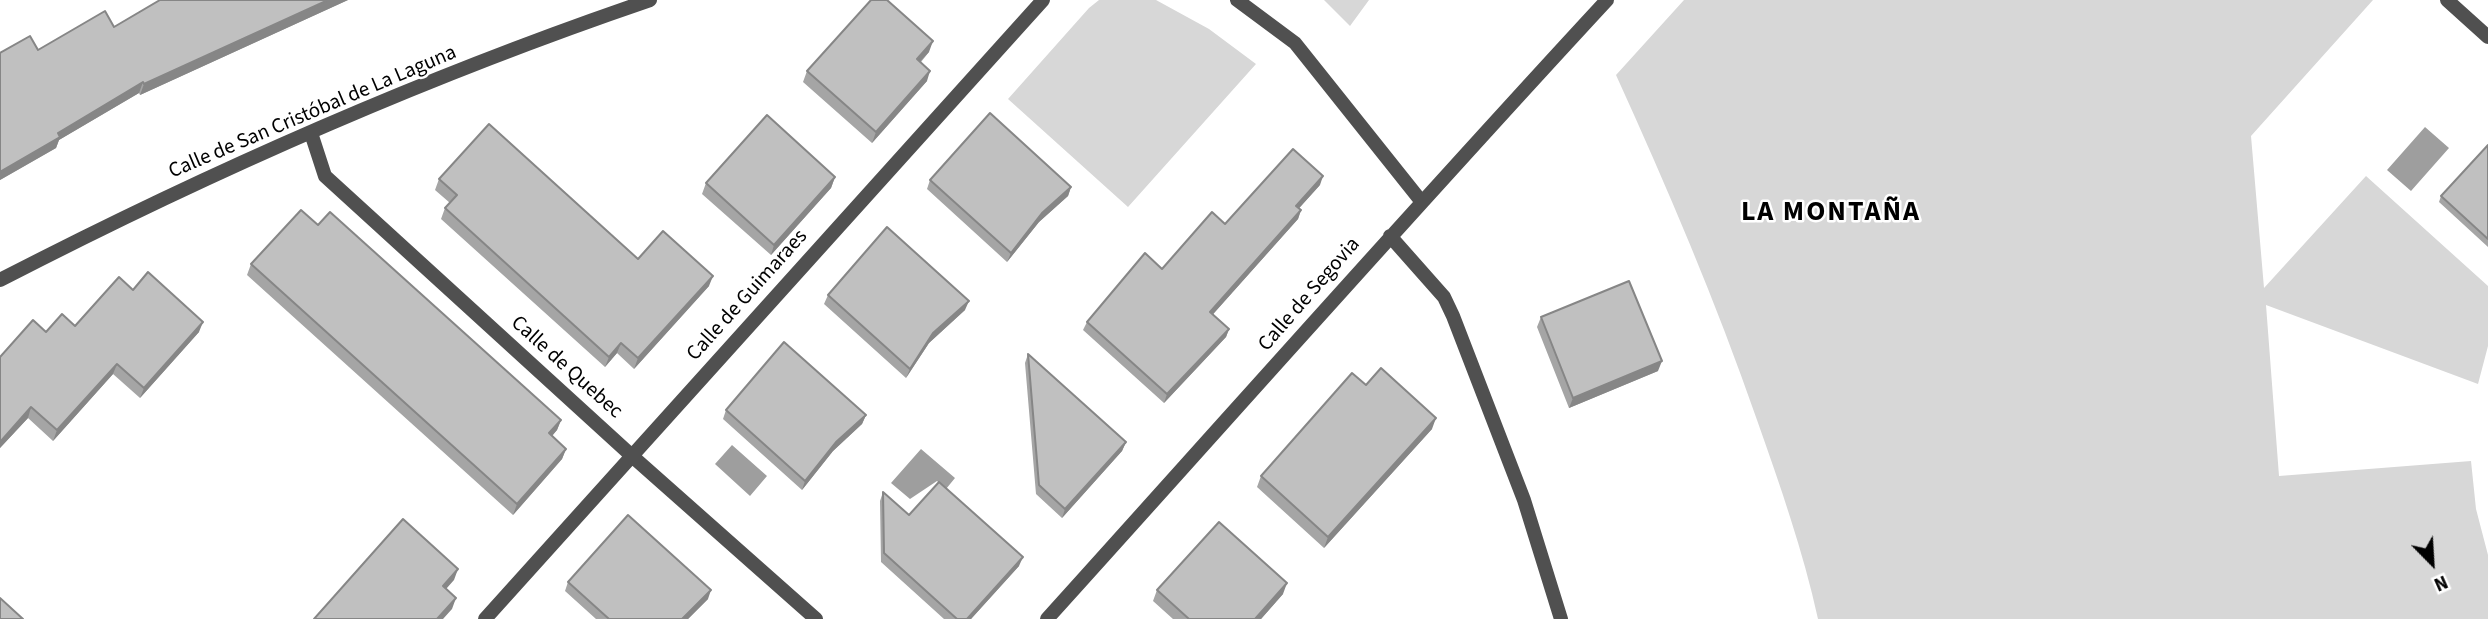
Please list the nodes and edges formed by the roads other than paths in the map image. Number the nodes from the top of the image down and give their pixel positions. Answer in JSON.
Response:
{"nodes":[{"id":1,"x":650,"y":0,"type":"edge"},
{"id":2,"x":1043,"y":0,"type":"edge"},
{"id":3,"x":1237,"y":0,"type":"edge"},
{"id":4,"x":1607,"y":0,"type":"edge"},
{"id":5,"x":2447,"y":0,"type":"edge"},
{"id":6,"x":2488,"y":37,"type":"edge"},
{"id":7,"x":311,"y":133,"type":"junction"},
{"id":8,"x":1421,"y":201,"type":"junction"},
{"id":9,"x":1390,"y":236,"type":"junction"},
{"id":10,"x":0,"y":280,"type":"edge"},
{"id":11,"x":632,"y":456,"type":"junction"},
{"id":12,"x":485,"y":619,"type":"edge"},
{"id":13,"x":816,"y":619,"type":"edge"},
{"id":14,"x":1047,"y":619,"type":"edge"},
{"id":15,"x":1561,"y":619,"type":"edge"}],
"edges":[{"from":1,"to":7,"type":"street","name":"Calle de San Cristóbal de La Laguna"},
{"from":2,"to":11,"type":"street","name":"Calle de Guimaraes"},
{"from":3,"to":8,"type":"street"},
{"from":4,"to":8,"type":"street","name":"Calle de Segovia"},
{"from":5,"to":6,"type":"street"},
{"from":7,"to":10,"type":"street","name":"Calle de San Cristóbal de La Laguna"},
{"from":7,"to":11,"type":"street","name":"Calle de Quebec"},
{"from":8,"to":9,"type":"street","name":"Calle de Segovia"},
{"from":9,"to":14,"type":"street","name":"Calle de Segovia"},
{"from":9,"to":15,"type":"street"},
{"from":11,"to":12,"type":"street","name":"Calle de Guimaraes"},
{"from":11,"to":13,"type":"street","name":"Calle de Quebec"}]}
